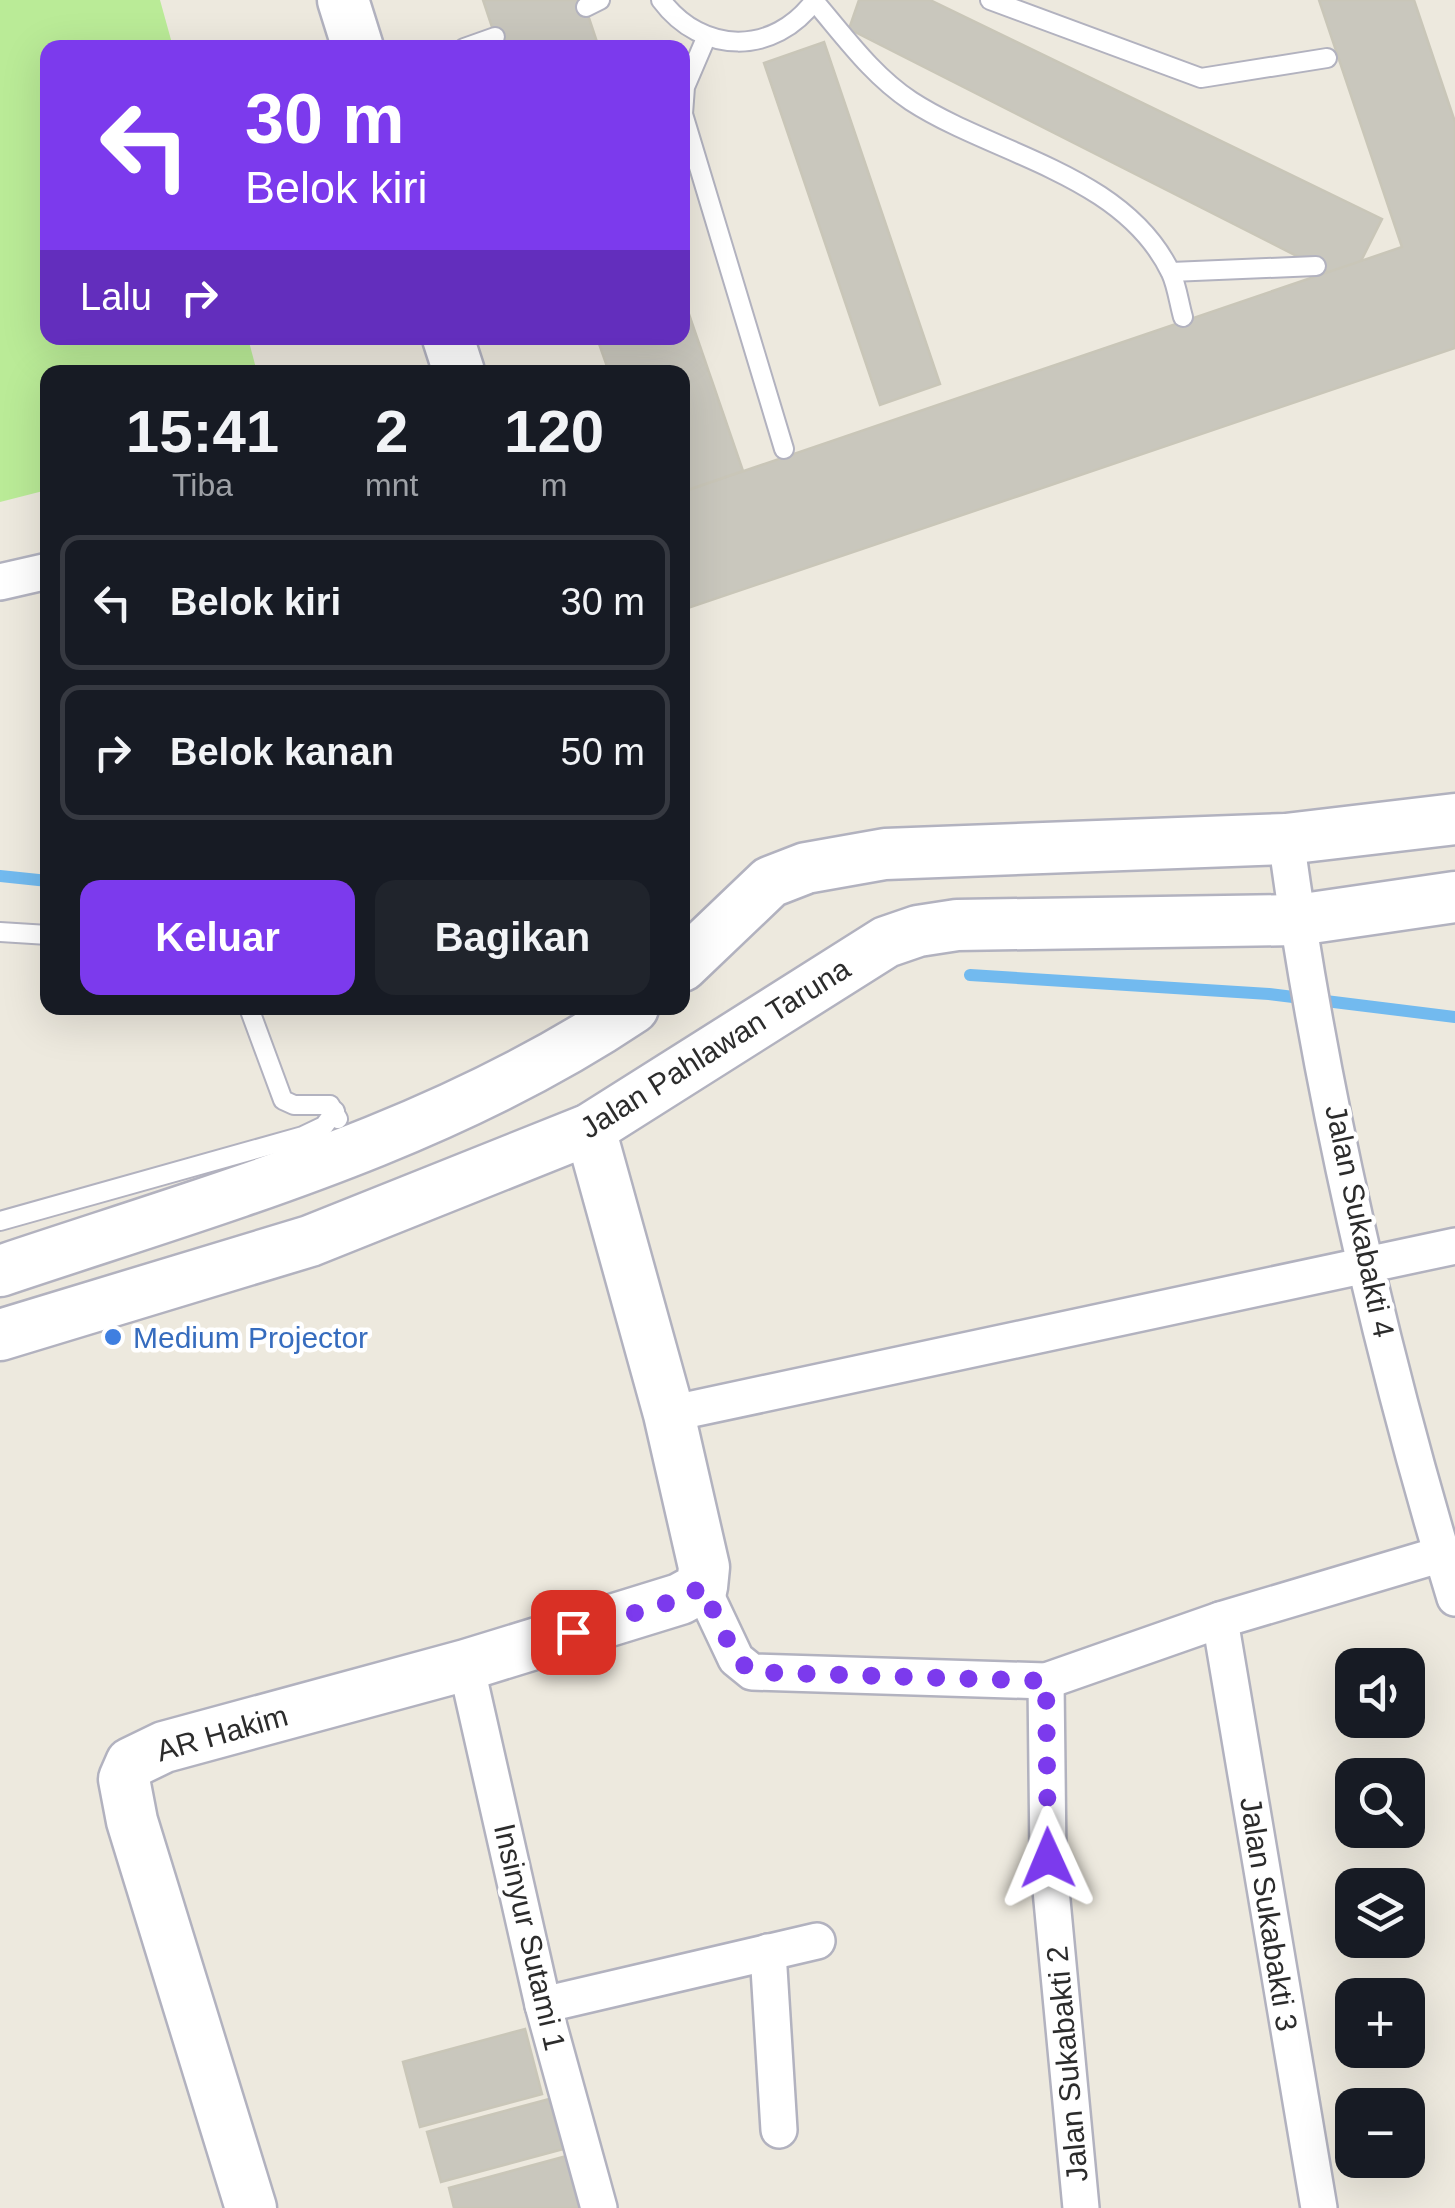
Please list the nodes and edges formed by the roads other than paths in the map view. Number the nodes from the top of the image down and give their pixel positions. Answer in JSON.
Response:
{"nodes":[{"id":1,"x":343,"y":0,"type":"edge"},
{"id":2,"x":661,"y":0,"type":"edge"},
{"id":3,"x":990,"y":0,"type":"edge"},
{"id":4,"x":815,"y":1,"type":"edge"},
{"id":5,"x":496,"y":37,"type":"dead end"},
{"id":6,"x":706,"y":38,"type":"junction"},
{"id":7,"x":356,"y":40,"type":"edge"},
{"id":8,"x":487,"y":40,"type":"edge"},
{"id":9,"x":1327,"y":58,"type":"dead end"},
{"id":10,"x":690,"y":75,"type":"edge"},
{"id":11,"x":690,"y":137,"type":"edge"},
{"id":12,"x":1316,"y":266,"type":"dead end"},
{"id":13,"x":1171,"y":272,"type":"junction"},
{"id":14,"x":1183,"y":317,"type":"dead end"},
{"id":15,"x":784,"y":449,"type":"dead end"},
{"id":16,"x":40,"y":572,"type":"edge"},
{"id":17,"x":0,"y":582,"type":"edge"},
{"id":18,"x":1455,"y":819,"type":"edge"},
{"id":19,"x":1286,"y":839,"type":"junction"},
{"id":20,"x":1455,"y":897,"type":"edge"},
{"id":21,"x":1297,"y":920,"type":"junction"},
{"id":22,"x":0,"y":932,"type":"edge"},
{"id":23,"x":40,"y":934,"type":"edge"},
{"id":24,"x":690,"y":959,"type":"edge"},
{"id":25,"x":252,"y":1015,"type":"edge"},
{"id":26,"x":622,"y":1015,"type":"edge"},
{"id":27,"x":590,"y":1129,"type":"junction"},
{"id":28,"x":342,"y":1133,"type":"junction"},
{"id":29,"x":0,"y":1222,"type":"edge"},
{"id":30,"x":1455,"y":1246,"type":"edge"},
{"id":31,"x":1366,"y":1264,"type":"junction"},
{"id":32,"x":0,"y":1271,"type":"edge"},
{"id":33,"x":0,"y":1336,"type":"edge"},
{"id":34,"x":670,"y":1414,"type":"junction"},
{"id":35,"x":1442,"y":1554,"type":"junction"},
{"id":36,"x":702,"y":1587,"type":"junction"},
{"id":37,"x":1455,"y":1598,"type":"edge"},
{"id":38,"x":1220,"y":1620,"type":"junction"},
{"id":39,"x":466,"y":1665,"type":"junction"},
{"id":40,"x":1046,"y":1681,"type":"junction"},
{"id":41,"x":817,"y":1941,"type":"dead end"},
{"id":42,"x":768,"y":1952,"type":"junction"},
{"id":43,"x":543,"y":2005,"type":"junction"},
{"id":44,"x":779,"y":2130,"type":"dead end"},
{"id":45,"x":251,"y":2208,"type":"edge"},
{"id":46,"x":598,"y":2208,"type":"edge"},
{"id":47,"x":1081,"y":2208,"type":"edge"},
{"id":48,"x":1318,"y":2208,"type":"edge"}],
"edges":[{"from":1,"to":7,"type":"main road"},
{"from":2,"to":6,"type":"lane"},
{"from":3,"to":9,"type":"lane"},
{"from":4,"to":6,"type":"lane"},
{"from":4,"to":13,"type":"lane"},
{"from":5,"to":8,"type":"lane"},
{"from":6,"to":10,"type":"lane"},
{"from":11,"to":15,"type":"lane"},
{"from":12,"to":13,"type":"lane"},
{"from":13,"to":14,"type":"lane"},
{"from":16,"to":17,"type":"street"},
{"from":18,"to":19,"type":"main road"},
{"from":19,"to":21,"type":"street","name":"Jalan Sukabakti 4"},
{"from":19,"to":24,"type":"main road"},
{"from":20,"to":21,"type":"main road","name":"Jalan Pahlawan Taruna"},
{"from":21,"to":27,"type":"main road","name":"Jalan Pahlawan Taruna"},
{"from":21,"to":31,"type":"street","name":"Jalan Sukabakti 4"},
{"from":22,"to":23,"type":"lane"},
{"from":25,"to":28,"type":"lane"},
{"from":26,"to":28,"type":"main road"},
{"from":27,"to":33,"type":"main road","name":"Jalan Pahlawan Taruna"},
{"from":27,"to":34,"type":"main road"},
{"from":28,"to":29,"type":"lane"},
{"from":28,"to":32,"type":"main road"},
{"from":30,"to":31,"type":"street"},
{"from":31,"to":34,"type":"street"},
{"from":31,"to":35,"type":"street","name":"Jalan Sukabakti 4"},
{"from":34,"to":36,"type":"main road"},
{"from":35,"to":37,"type":"street","name":"Jalan Sukabakti 4"},
{"from":35,"to":38,"type":"street"},
{"from":36,"to":39,"type":"main road","name":"AR Hakim"},
{"from":36,"to":40,"type":"street"},
{"from":38,"to":40,"type":"street"},
{"from":38,"to":48,"type":"street","name":"Jalan Sukabakti 3"},
{"from":39,"to":43,"type":"street","name":"Insinyur Sutami 1"},
{"from":39,"to":45,"type":"main road","name":"AR Hakim"},
{"from":40,"to":47,"type":"street","name":"Jalan Sukabakti 2"},
{"from":41,"to":42,"type":"street"},
{"from":42,"to":43,"type":"street"},
{"from":42,"to":44,"type":"street"},
{"from":43,"to":46,"type":"street","name":"Insinyur Sutami 1"}]}
